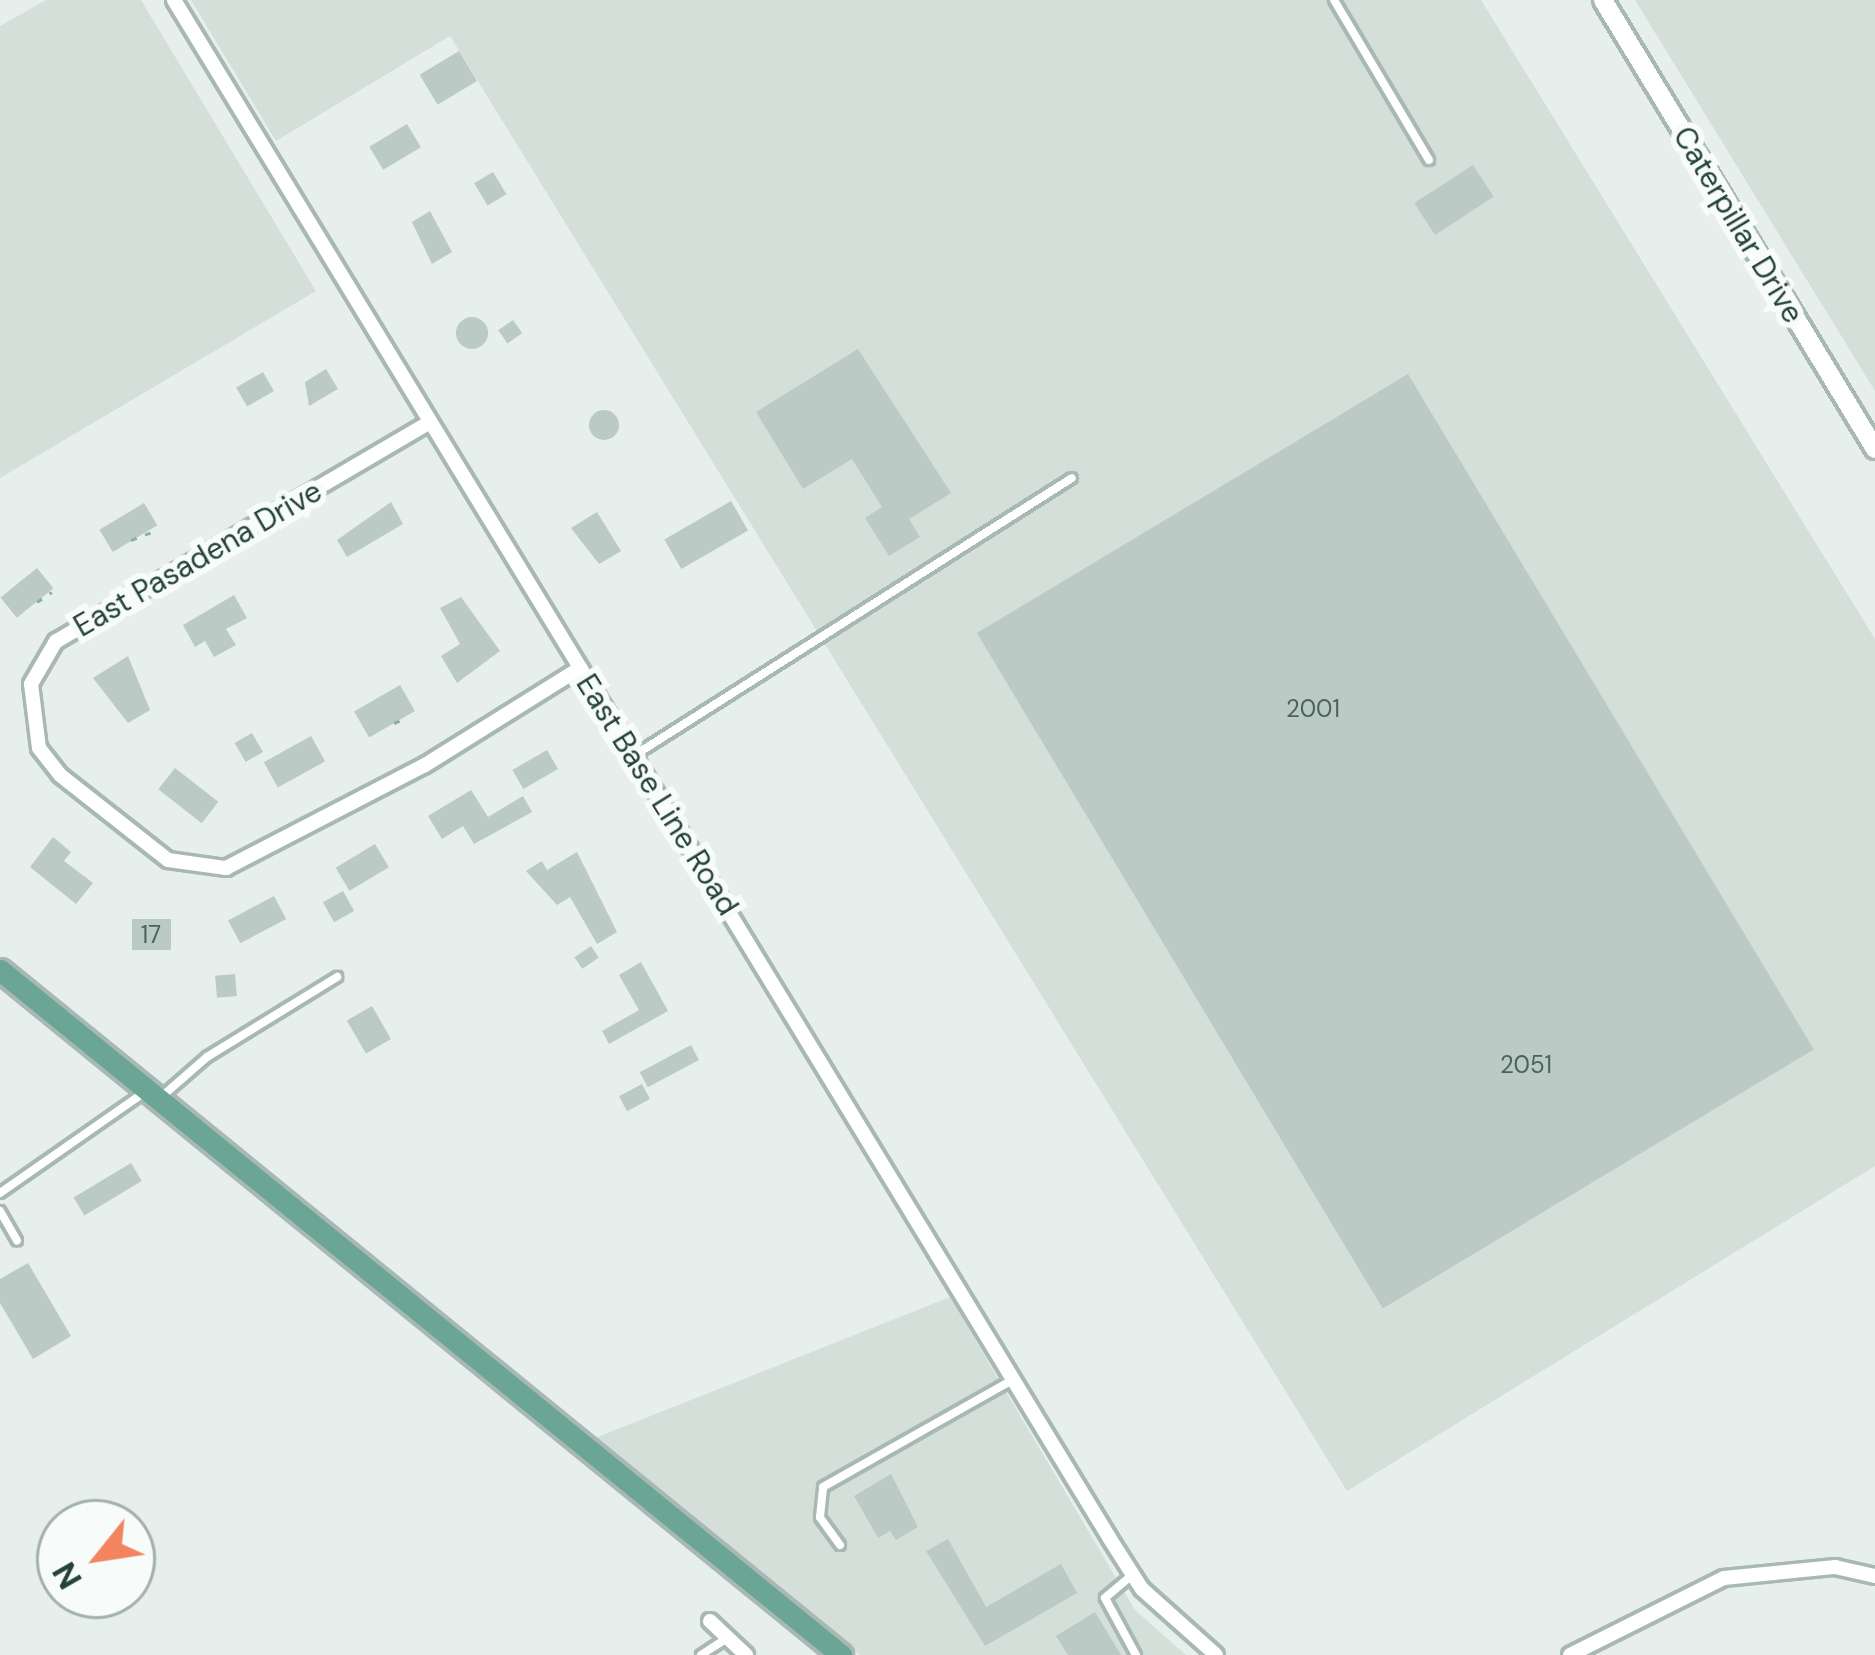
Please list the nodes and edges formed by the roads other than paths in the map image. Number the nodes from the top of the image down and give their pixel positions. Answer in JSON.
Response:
{"nodes":[{"id":1,"x":175,"y":0,"type":"edge"},
{"id":2,"x":1334,"y":0,"type":"edge"},
{"id":3,"x":1603,"y":0,"type":"edge"},
{"id":4,"x":1429,"y":160,"type":"dead end"},
{"id":5,"x":430,"y":422,"type":"junction"},
{"id":6,"x":1875,"y":449,"type":"edge"},
{"id":7,"x":1072,"y":478,"type":"dead end"},
{"id":8,"x":580,"y":668,"type":"junction"},
{"id":9,"x":634,"y":756,"type":"junction"},
{"id":10,"x":0,"y":970,"type":"edge"},
{"id":11,"x":338,"y":977,"type":"dead end"},
{"id":12,"x":153,"y":1095,"type":"junction"},
{"id":13,"x":0,"y":1193,"type":"edge"},
{"id":14,"x":0,"y":1211,"type":"edge"},
{"id":15,"x":17,"y":1240,"type":"dead end"},
{"id":16,"x":1013,"y":1379,"type":"junction"},
{"id":17,"x":840,"y":1546,"type":"dead end"},
{"id":18,"x":1875,"y":1576,"type":"edge"},
{"id":19,"x":1137,"y":1582,"type":"junction"},
{"id":20,"x":710,"y":1621,"type":"dead end"},
{"id":21,"x":728,"y":1638,"type":"junction"},
{"id":22,"x":701,"y":1655,"type":"edge"},
{"id":23,"x":746,"y":1655,"type":"edge"},
{"id":24,"x":841,"y":1655,"type":"edge"},
{"id":25,"x":1136,"y":1655,"type":"edge"},
{"id":26,"x":1216,"y":1655,"type":"edge"},
{"id":27,"x":1570,"y":1655,"type":"edge"}],
"edges":[{"from":1,"to":5,"type":"street","name":"East Base Line Road"},
{"from":2,"to":4,"type":"lane"},
{"from":3,"to":6,"type":"street","name":"Caterpillar Drive"},
{"from":5,"to":8,"type":"street","name":"East Base Line Road"},
{"from":5,"to":8,"type":"street","name":"East Pasadena Drive"},
{"from":7,"to":9,"type":"lane"},
{"from":8,"to":9,"type":"street","name":"East Base Line Road"},
{"from":9,"to":16,"type":"street","name":"East Base Line Road"},
{"from":10,"to":12,"type":"main road"},
{"from":11,"to":12,"type":"lane"},
{"from":12,"to":13,"type":"lane"},
{"from":12,"to":24,"type":"main road"},
{"from":14,"to":15,"type":"lane"},
{"from":16,"to":17,"type":"lane"},
{"from":16,"to":19,"type":"street","name":"East Base Line Road"},
{"from":18,"to":27,"type":"street"},
{"from":19,"to":25,"type":"lane"},
{"from":19,"to":26,"type":"street","name":"East Base Line Road"},
{"from":20,"to":21,"type":"street"},
{"from":21,"to":22,"type":"lane"},
{"from":21,"to":23,"type":"street"}]}
